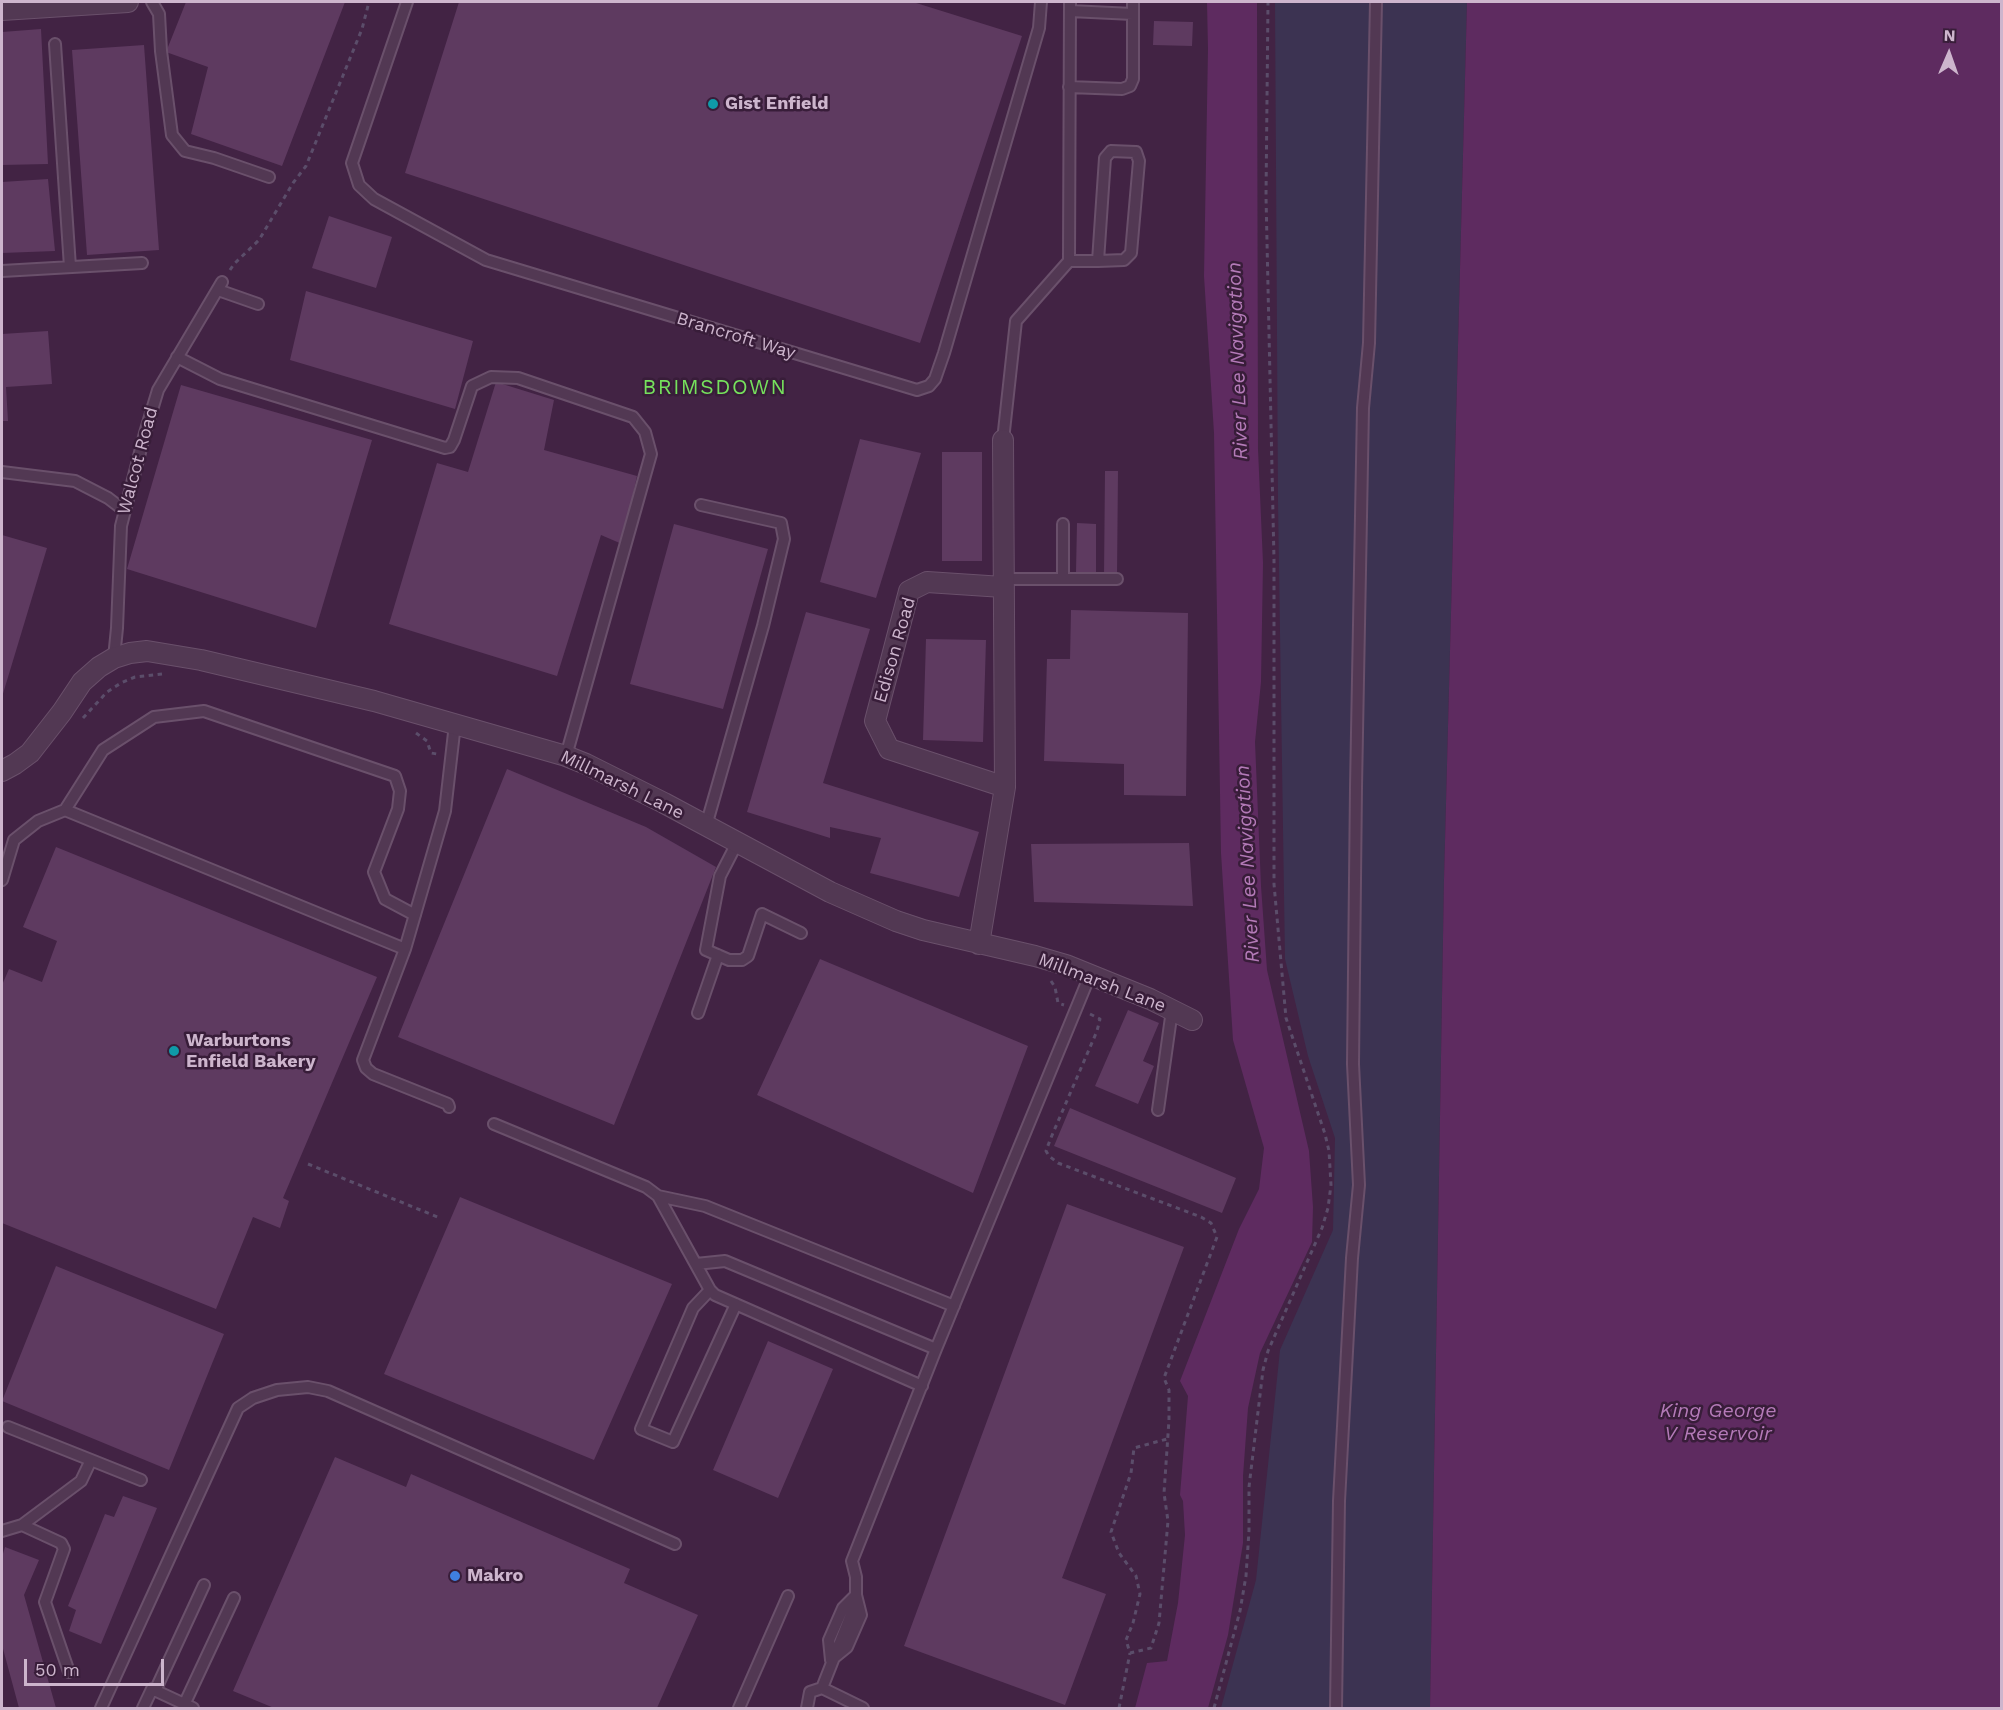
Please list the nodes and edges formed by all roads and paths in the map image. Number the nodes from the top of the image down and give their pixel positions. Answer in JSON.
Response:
{"nodes":[{"id":1,"x":128,"y":2,"type":"edge"},
{"id":2,"x":152,"y":2,"type":"edge"},
{"id":3,"x":369,"y":2,"type":"edge"},
{"id":4,"x":406,"y":2,"type":"edge"},
{"id":5,"x":1041,"y":2,"type":"edge"},
{"id":6,"x":1133,"y":2,"type":"edge"},
{"id":7,"x":1268,"y":2,"type":"edge"},
{"id":8,"x":1376,"y":2,"type":"edge"},
{"id":9,"x":1070,"y":6,"type":"edge"},
{"id":10,"x":2,"y":10,"type":"edge"},
{"id":11,"x":1133,"y":14,"type":"junction"},
{"id":12,"x":55,"y":44,"type":"dead end"},
{"id":13,"x":1069,"y":87,"type":"junction"},
{"id":14,"x":269,"y":177,"type":"dead end"},
{"id":15,"x":1069,"y":261,"type":"junction"},
{"id":16,"x":1098,"y":261,"type":"junction"},
{"id":17,"x":142,"y":263,"type":"dead end"},
{"id":18,"x":70,"y":267,"type":"junction"},
{"id":19,"x":2,"y":271,"type":"edge"},
{"id":20,"x":220,"y":286,"type":"junction"},
{"id":21,"x":258,"y":304,"type":"dead end"},
{"id":22,"x":177,"y":357,"type":"junction"},
{"id":23,"x":1003,"y":440,"type":"joint"},
{"id":24,"x":2,"y":472,"type":"edge"},
{"id":25,"x":701,"y":505,"type":"dead end"},
{"id":26,"x":125,"y":510,"type":"junction"},
{"id":27,"x":1063,"y":524,"type":"dead end"},
{"id":28,"x":1063,"y":579,"type":"junction"},
{"id":29,"x":1117,"y":579,"type":"dead end"},
{"id":30,"x":1003,"y":583,"type":"junction"},
{"id":31,"x":114,"y":658,"type":"junction"},
{"id":32,"x":455,"y":724,"type":"junction"},
{"id":33,"x":566,"y":756,"type":"junction"},
{"id":34,"x":2,"y":771,"type":"edge"},
{"id":35,"x":1005,"y":787,"type":"junction"},
{"id":36,"x":65,"y":810,"type":"junction"},
{"id":37,"x":706,"y":826,"type":"junction"},
{"id":38,"x":737,"y":843,"type":"junction"},
{"id":39,"x":2,"y":880,"type":"edge"},
{"id":40,"x":415,"y":915,"type":"junction"},
{"id":41,"x":801,"y":933,"type":"dead end"},
{"id":42,"x":979,"y":944,"type":"junction"},
{"id":43,"x":405,"y":950,"type":"junction"},
{"id":44,"x":718,"y":956,"type":"junction"},
{"id":45,"x":1090,"y":975,"type":"junction"},
{"id":46,"x":1172,"y":1010,"type":"junction"},
{"id":47,"x":698,"y":1013,"type":"dead end"},
{"id":48,"x":1092,"y":1015,"type":"dead end"},
{"id":49,"x":1192,"y":1020,"type":"dead end"},
{"id":50,"x":449,"y":1107,"type":"dead end"},
{"id":51,"x":1158,"y":1110,"type":"dead end"},
{"id":52,"x":494,"y":1124,"type":"dead end"},
{"id":53,"x":308,"y":1164,"type":"dead end"},
{"id":54,"x":658,"y":1196,"type":"junction"},
{"id":55,"x":440,"y":1218,"type":"dead end"},
{"id":56,"x":696,"y":1264,"type":"junction"},
{"id":57,"x":710,"y":1290,"type":"junction"},
{"id":58,"x":736,"y":1304,"type":"junction"},
{"id":59,"x":954,"y":1306,"type":"junction"},
{"id":60,"x":936,"y":1349,"type":"junction"},
{"id":61,"x":922,"y":1386,"type":"junction"},
{"id":62,"x":8,"y":1427,"type":"dead end"},
{"id":63,"x":1167,"y":1439,"type":"junction"},
{"id":64,"x":91,"y":1460,"type":"junction"},
{"id":65,"x":141,"y":1479,"type":"dead end"},
{"id":66,"x":22,"y":1525,"type":"junction"},
{"id":67,"x":2,"y":1531,"type":"edge"},
{"id":68,"x":675,"y":1544,"type":"dead end"},
{"id":69,"x":204,"y":1585,"type":"dead end"},
{"id":70,"x":856,"y":1594,"type":"junction"},
{"id":71,"x":788,"y":1596,"type":"dead end"},
{"id":72,"x":234,"y":1598,"type":"dead end"},
{"id":73,"x":1130,"y":1653,"type":"junction"},
{"id":74,"x":831,"y":1660,"type":"junction"},
{"id":75,"x":69,"y":1672,"type":"dead end"},
{"id":76,"x":822,"y":1688,"type":"junction"},
{"id":77,"x":155,"y":1691,"type":"junction"},
{"id":78,"x":189,"y":1707,"type":"edge"},
{"id":79,"x":101,"y":1708,"type":"edge"},
{"id":80,"x":143,"y":1708,"type":"edge"},
{"id":81,"x":739,"y":1708,"type":"edge"},
{"id":82,"x":807,"y":1708,"type":"edge"},
{"id":83,"x":863,"y":1708,"type":"edge"},
{"id":84,"x":1119,"y":1708,"type":"edge"},
{"id":85,"x":1214,"y":1708,"type":"edge"},
{"id":86,"x":1336,"y":1708,"type":"edge"}],
"edges":[{"from":1,"to":10,"type":"street"},
{"from":2,"to":14,"type":"lane"},
{"from":3,"to":20,"type":"path"},
{"from":4,"to":5,"type":"lane","name":"Brancroft Way"},
{"from":6,"to":11,"type":"lane"},
{"from":7,"to":85,"type":"path"},
{"from":8,"to":86,"type":"lane"},
{"from":9,"to":11,"type":"lane"},
{"from":9,"to":13,"type":"lane"},
{"from":11,"to":13,"type":"lane"},
{"from":12,"to":18,"type":"lane"},
{"from":13,"to":15,"type":"lane"},
{"from":15,"to":16,"type":"lane"},
{"from":15,"to":23,"type":"lane"},
{"from":16,"to":16,"type":"lane"},
{"from":17,"to":18,"type":"lane"},
{"from":18,"to":19,"type":"lane"},
{"from":20,"to":21,"type":"lane"},
{"from":20,"to":22,"type":"lane","name":"Walcot Road"},
{"from":22,"to":26,"type":"lane","name":"Walcot Road"},
{"from":22,"to":33,"type":"lane"},
{"from":23,"to":30,"type":"street"},
{"from":24,"to":26,"type":"lane"},
{"from":25,"to":37,"type":"lane"},
{"from":26,"to":31,"type":"lane","name":"Walcot Road"},
{"from":27,"to":28,"type":"lane"},
{"from":28,"to":29,"type":"lane"},
{"from":28,"to":30,"type":"lane"},
{"from":30,"to":35,"type":"street"},
{"from":30,"to":35,"type":"street","name":"Edison Road"},
{"from":31,"to":32,"type":"street","name":"Millmarsh Lane"},
{"from":31,"to":34,"type":"street","name":"Millmarsh Lane"},
{"from":32,"to":33,"type":"street","name":"Millmarsh Lane"},
{"from":32,"to":40,"type":"lane"},
{"from":33,"to":37,"type":"street","name":"Millmarsh Lane"},
{"from":35,"to":42,"type":"street"},
{"from":36,"to":39,"type":"lane"},
{"from":36,"to":40,"type":"lane"},
{"from":36,"to":43,"type":"lane"},
{"from":37,"to":38,"type":"street","name":"Millmarsh Lane"},
{"from":38,"to":42,"type":"street","name":"Millmarsh Lane"},
{"from":38,"to":44,"type":"lane"},
{"from":40,"to":43,"type":"lane"},
{"from":41,"to":44,"type":"lane"},
{"from":42,"to":45,"type":"street","name":"Millmarsh Lane"},
{"from":43,"to":50,"type":"lane"},
{"from":44,"to":47,"type":"lane"},
{"from":45,"to":46,"type":"street","name":"Millmarsh Lane"},
{"from":45,"to":59,"type":"lane"},
{"from":46,"to":49,"type":"street","name":"Millmarsh Lane"},
{"from":46,"to":51,"type":"lane"},
{"from":48,"to":63,"type":"path"},
{"from":52,"to":54,"type":"lane"},
{"from":53,"to":55,"type":"path"},
{"from":54,"to":56,"type":"lane"},
{"from":54,"to":59,"type":"lane"},
{"from":56,"to":57,"type":"lane"},
{"from":56,"to":60,"type":"lane"},
{"from":57,"to":58,"type":"lane"},
{"from":57,"to":58,"type":"lane"},
{"from":58,"to":61,"type":"lane"},
{"from":59,"to":60,"type":"lane"},
{"from":60,"to":61,"type":"lane"},
{"from":61,"to":70,"type":"lane"},
{"from":62,"to":64,"type":"lane"},
{"from":63,"to":73,"type":"path"},
{"from":63,"to":73,"type":"path"},
{"from":64,"to":65,"type":"lane"},
{"from":64,"to":66,"type":"lane"},
{"from":66,"to":67,"type":"lane"},
{"from":66,"to":75,"type":"lane"},
{"from":68,"to":79,"type":"lane"},
{"from":69,"to":77,"type":"lane"},
{"from":70,"to":74,"type":"lane"},
{"from":70,"to":74,"type":"lane"},
{"from":71,"to":81,"type":"lane"},
{"from":72,"to":78,"type":"lane"},
{"from":73,"to":84,"type":"path"},
{"from":74,"to":76,"type":"lane"},
{"from":76,"to":82,"type":"lane"},
{"from":76,"to":83,"type":"lane"},
{"from":77,"to":78,"type":"lane"},
{"from":77,"to":80,"type":"lane"}]}
